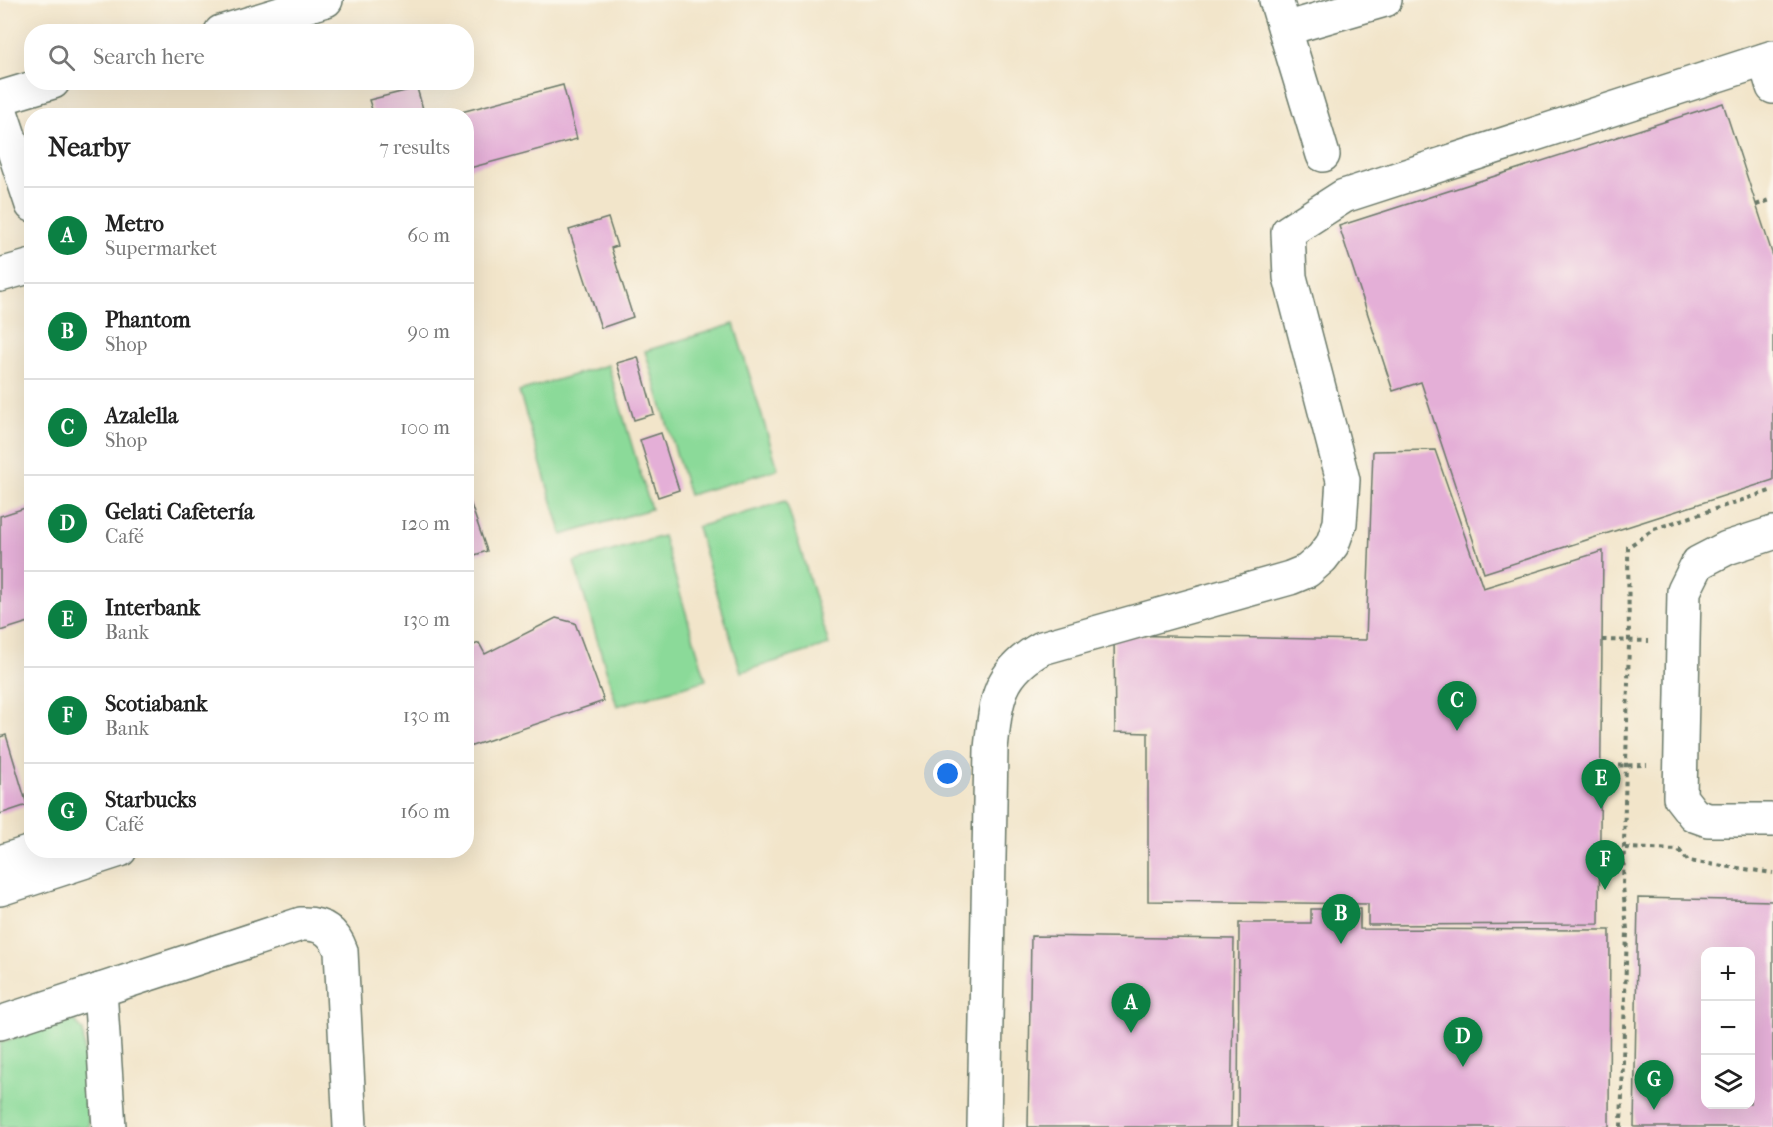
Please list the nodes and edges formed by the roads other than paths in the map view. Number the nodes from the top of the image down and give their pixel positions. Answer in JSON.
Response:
{"nodes":[{"id":1,"x":326,"y":0,"type":"edge"},
{"id":2,"x":1385,"y":0,"type":"edge"},
{"id":3,"x":1281,"y":15,"type":"edge"},
{"id":4,"x":247,"y":24,"type":"edge"},
{"id":5,"x":1770,"y":68,"type":"edge"},
{"id":6,"x":28,"y":90,"type":"edge"},
{"id":7,"x":0,"y":99,"type":"edge"},
{"id":8,"x":0,"y":108,"type":"edge"},
{"id":9,"x":1323,"y":155,"type":"dead end"},
{"id":10,"x":24,"y":174,"type":"edge"},
{"id":11,"x":24,"y":268,"type":"edge"},
{"id":12,"x":0,"y":275,"type":"edge"},
{"id":13,"x":1773,"y":533,"type":"edge"},
{"id":14,"x":1773,"y":820,"type":"edge"},
{"id":15,"x":24,"y":854,"type":"edge"},
{"id":16,"x":95,"y":858,"type":"edge"},
{"id":17,"x":0,"y":862,"type":"edge"},
{"id":18,"x":0,"y":889,"type":"edge"},
{"id":19,"x":100,"y":990,"type":"junction"},
{"id":20,"x":0,"y":1023,"type":"edge"},
{"id":21,"x":109,"y":1127,"type":"edge"},
{"id":22,"x":350,"y":1127,"type":"edge"},
{"id":23,"x":984,"y":1127,"type":"edge"}],
"edges":[{"from":1,"to":4,"type":"street"},
{"from":2,"to":3,"type":"street"},
{"from":3,"to":9,"type":"street"},
{"from":5,"to":23,"type":"street"},
{"from":6,"to":7,"type":"street"},
{"from":8,"to":10,"type":"street"},
{"from":11,"to":12,"type":"street"},
{"from":13,"to":14,"type":"street"},
{"from":15,"to":17,"type":"street"},
{"from":16,"to":18,"type":"street"},
{"from":19,"to":20,"type":"street"},
{"from":19,"to":21,"type":"street"},
{"from":19,"to":22,"type":"street"}]}
